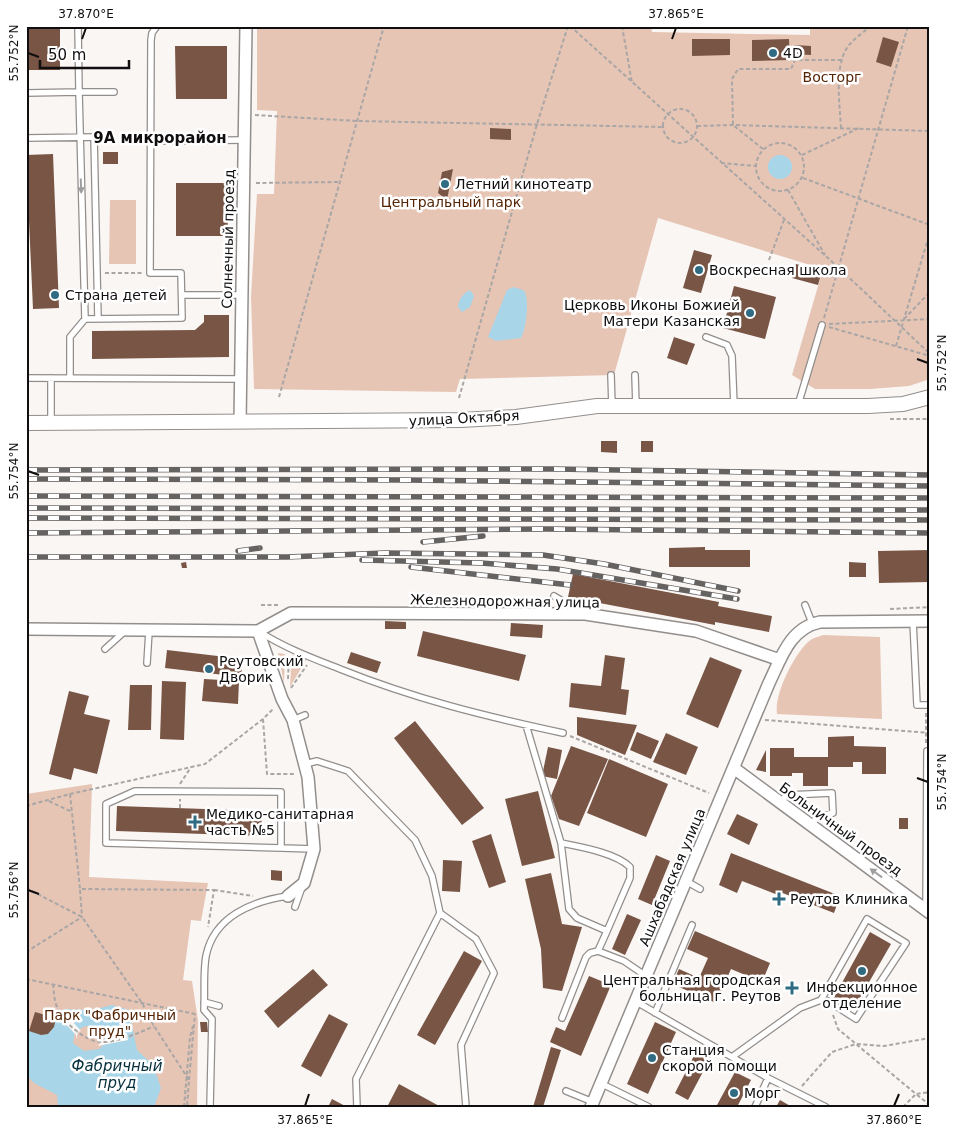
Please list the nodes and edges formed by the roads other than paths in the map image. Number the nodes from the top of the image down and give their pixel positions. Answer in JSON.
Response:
{"nodes":[{"id":1,"x":78,"y":26,"type":"edge"},
{"id":2,"x":157,"y":26,"type":"edge"},
{"id":3,"x":246,"y":26,"type":"edge"},
{"id":4,"x":79,"y":92,"type":"junction"},
{"id":5,"x":114,"y":92,"type":"dead end"},
{"id":6,"x":26,"y":93,"type":"edge"},
{"id":7,"x":80,"y":137,"type":"junction"},
{"id":8,"x":26,"y":138,"type":"edge"},
{"id":9,"x":244,"y":140,"type":"junction"},
{"id":10,"x":150,"y":141,"type":"junction"},
{"id":11,"x":182,"y":295,"type":"junction"},
{"id":12,"x":242,"y":295,"type":"junction"},
{"id":13,"x":85,"y":319,"type":"junction"},
{"id":14,"x":98,"y":319,"type":"junction"},
{"id":15,"x":822,"y":325,"type":"road end"},
{"id":16,"x":706,"y":338,"type":"dead end"},
{"id":17,"x":611,"y":375,"type":"dead end"},
{"id":18,"x":635,"y":375,"type":"dead end"},
{"id":19,"x":26,"y":378,"type":"edge"},
{"id":20,"x":51,"y":378,"type":"junction"},
{"id":21,"x":70,"y":378,"type":"junction"},
{"id":22,"x":240,"y":379,"type":"junction"},
{"id":23,"x":930,"y":397,"type":"edge"},
{"id":24,"x":612,"y":406,"type":"junction"},
{"id":25,"x":636,"y":406,"type":"junction"},
{"id":26,"x":734,"y":407,"type":"junction"},
{"id":27,"x":797,"y":407,"type":"junction"},
{"id":28,"x":240,"y":422,"type":"junction"},
{"id":29,"x":26,"y":423,"type":"edge"},
{"id":30,"x":51,"y":423,"type":"junction"},
{"id":31,"x":554,"y":596,"type":"dead end"},
{"id":32,"x":805,"y":605,"type":"dead end"},
{"id":33,"x":585,"y":614,"type":"junction"},
{"id":34,"x":913,"y":621,"type":"junction"},
{"id":35,"x":930,"y":621,"type":"edge"},
{"id":36,"x":812,"y":624,"type":"junction"},
{"id":37,"x":26,"y":630,"type":"edge"},
{"id":38,"x":125,"y":631,"type":"junction"},
{"id":39,"x":150,"y":631,"type":"junction"},
{"id":40,"x":258,"y":631,"type":"junction"},
{"id":41,"x":105,"y":649,"type":"dead end"},
{"id":42,"x":780,"y":660,"type":"junction"},
{"id":43,"x":147,"y":663,"type":"dead end"},
{"id":44,"x":928,"y":705,"type":"edge"},
{"id":45,"x":305,"y":716,"type":"dead end"},
{"id":46,"x":293,"y":720,"type":"junction"},
{"id":47,"x":526,"y":725,"type":"junction"},
{"id":48,"x":563,"y":734,"type":"road end"},
{"id":49,"x":926,"y":751,"type":"dead end"},
{"id":50,"x":305,"y":764,"type":"junction"},
{"id":51,"x":734,"y":769,"type":"junction"},
{"id":52,"x":779,"y":802,"type":"junction"},
{"id":53,"x":810,"y":825,"type":"junction"},
{"id":54,"x":561,"y":842,"type":"junction"},
{"id":55,"x":280,"y":848,"type":"junction"},
{"id":56,"x":314,"y":849,"type":"junction"},
{"id":57,"x":686,"y":881,"type":"junction"},
{"id":58,"x":304,"y":883,"type":"junction"},
{"id":59,"x":700,"y":889,"type":"dead end"},
{"id":60,"x":288,"y":896,"type":"joint"},
{"id":61,"x":295,"y":907,"type":"dead end"},
{"id":62,"x":928,"y":911,"type":"edge"},
{"id":63,"x":440,"y":913,"type":"junction"},
{"id":64,"x":692,"y":925,"type":"dead end"},
{"id":65,"x":607,"y":931,"type":"junction"},
{"id":66,"x":598,"y":951,"type":"junction"},
{"id":67,"x":646,"y":976,"type":"junction"},
{"id":68,"x":635,"y":1001,"type":"junction"},
{"id":69,"x":824,"y":1001,"type":"junction"},
{"id":70,"x":204,"y":1002,"type":"junction"},
{"id":71,"x":219,"y":1006,"type":"dead end"},
{"id":72,"x":656,"y":1013,"type":"junction"},
{"id":73,"x":562,"y":1018,"type":"dead end"},
{"id":74,"x":732,"y":1057,"type":"junction"},
{"id":75,"x":768,"y":1078,"type":"junction"},
{"id":76,"x":600,"y":1083,"type":"junction"},
{"id":77,"x":566,"y":1091,"type":"dead end"},
{"id":78,"x":592,"y":1104,"type":"edge"},
{"id":79,"x":210,"y":1107,"type":"edge"},
{"id":80,"x":357,"y":1107,"type":"edge"},
{"id":81,"x":466,"y":1107,"type":"edge"},
{"id":82,"x":649,"y":1107,"type":"edge"},
{"id":83,"x":755,"y":1107,"type":"edge"},
{"id":84,"x":826,"y":1107,"type":"edge"}],
"edges":[{"from":1,"to":4,"type":"lane"},
{"from":2,"to":10,"type":"lane"},
{"from":3,"to":9,"type":"street","name":"Солнечный проезд"},
{"from":4,"to":5,"type":"lane"},
{"from":4,"to":6,"type":"lane"},
{"from":4,"to":7,"type":"lane"},
{"from":7,"to":8,"type":"lane"},
{"from":7,"to":13,"type":"lane","one_way":true},
{"from":7,"to":14,"type":"lane"},
{"from":9,"to":10,"type":"lane"},
{"from":9,"to":12,"type":"street","name":"Солнечный проезд"},
{"from":10,"to":11,"type":"lane"},
{"from":11,"to":12,"type":"lane"},
{"from":11,"to":14,"type":"lane"},
{"from":12,"to":22,"type":"street","name":"Солнечный проезд"},
{"from":13,"to":14,"type":"lane"},
{"from":13,"to":21,"type":"lane"},
{"from":15,"to":27,"type":"lane"},
{"from":16,"to":26,"type":"lane"},
{"from":17,"to":24,"type":"lane"},
{"from":18,"to":25,"type":"lane"},
{"from":19,"to":20,"type":"lane"},
{"from":20,"to":21,"type":"lane"},
{"from":20,"to":30,"type":"lane"},
{"from":21,"to":22,"type":"lane"},
{"from":22,"to":28,"type":"street","name":"Солнечный проезд"},
{"from":23,"to":27,"type":"street","name":"улица Октября"},
{"from":24,"to":25,"type":"street","name":"улица Октября"},
{"from":24,"to":28,"type":"street","name":"улица Октября"},
{"from":25,"to":26,"type":"street","name":"улица Октября"},
{"from":26,"to":27,"type":"street","name":"улица Октября"},
{"from":28,"to":30,"type":"street","name":"улица Октября"},
{"from":29,"to":30,"type":"street","name":"улица Октября"},
{"from":31,"to":33,"type":"lane"},
{"from":32,"to":36,"type":"lane"},
{"from":33,"to":40,"type":"street","name":"Железнодорожная улица"},
{"from":33,"to":42,"type":"street","name":"Железнодорожная улица"},
{"from":34,"to":35,"type":"street"},
{"from":34,"to":36,"type":"street"},
{"from":34,"to":44,"type":"lane"},
{"from":36,"to":42,"type":"street","name":"Ашхабадская улица"},
{"from":37,"to":38,"type":"street","name":"Железнодорожная улица"},
{"from":38,"to":39,"type":"street","name":"Железнодорожная улица"},
{"from":38,"to":41,"type":"lane"},
{"from":39,"to":40,"type":"street","name":"Железнодорожная улица"},
{"from":39,"to":43,"type":"lane"},
{"from":40,"to":46,"type":"street"},
{"from":40,"to":47,"type":"lane"},
{"from":42,"to":51,"type":"street","name":"Ашхабадская улица"},
{"from":45,"to":46,"type":"lane"},
{"from":46,"to":50,"type":"street"},
{"from":47,"to":48,"type":"lane"},
{"from":47,"to":54,"type":"lane"},
{"from":49,"to":62,"type":"lane"},
{"from":50,"to":56,"type":"street"},
{"from":50,"to":63,"type":"lane"},
{"from":51,"to":52,"type":"street","name":"Больничный проезд"},
{"from":51,"to":57,"type":"street","name":"Ашхабадская улица"},
{"from":52,"to":53,"type":"street","name":"Больничный проезд"},
{"from":52,"to":53,"type":"lane"},
{"from":62,"to":53,"type":"street","name":"Больничный проезд","one_way":true},
{"from":54,"to":65,"type":"lane"},
{"from":54,"to":65,"type":"lane"},
{"from":55,"to":55,"type":"lane"},
{"from":55,"to":56,"type":"lane"},
{"from":56,"to":58,"type":"street"},
{"from":57,"to":59,"type":"lane"},
{"from":57,"to":67,"type":"street","name":"Ашхабадская улица"},
{"from":58,"to":60,"type":"street"},
{"from":58,"to":61,"type":"lane"},
{"from":60,"to":70,"type":"lane"},
{"from":63,"to":80,"type":"lane"},
{"from":63,"to":81,"type":"lane"},
{"from":64,"to":72,"type":"lane"},
{"from":65,"to":66,"type":"lane"},
{"from":66,"to":67,"type":"lane"},
{"from":66,"to":73,"type":"lane"},
{"from":67,"to":68,"type":"street","name":"Ашхабадская улица"},
{"from":68,"to":72,"type":"lane"},
{"from":68,"to":76,"type":"street","name":"Ашхабадская улица"},
{"from":69,"to":69,"type":"lane"},
{"from":69,"to":74,"type":"lane"},
{"from":70,"to":71,"type":"lane"},
{"from":70,"to":79,"type":"lane"},
{"from":72,"to":74,"type":"lane"},
{"from":74,"to":75,"type":"lane"},
{"from":75,"to":83,"type":"lane"},
{"from":75,"to":84,"type":"lane"},
{"from":76,"to":78,"type":"street","name":"Ашхабадская улица"},
{"from":76,"to":82,"type":"lane"},
{"from":77,"to":78,"type":"lane"}]}
